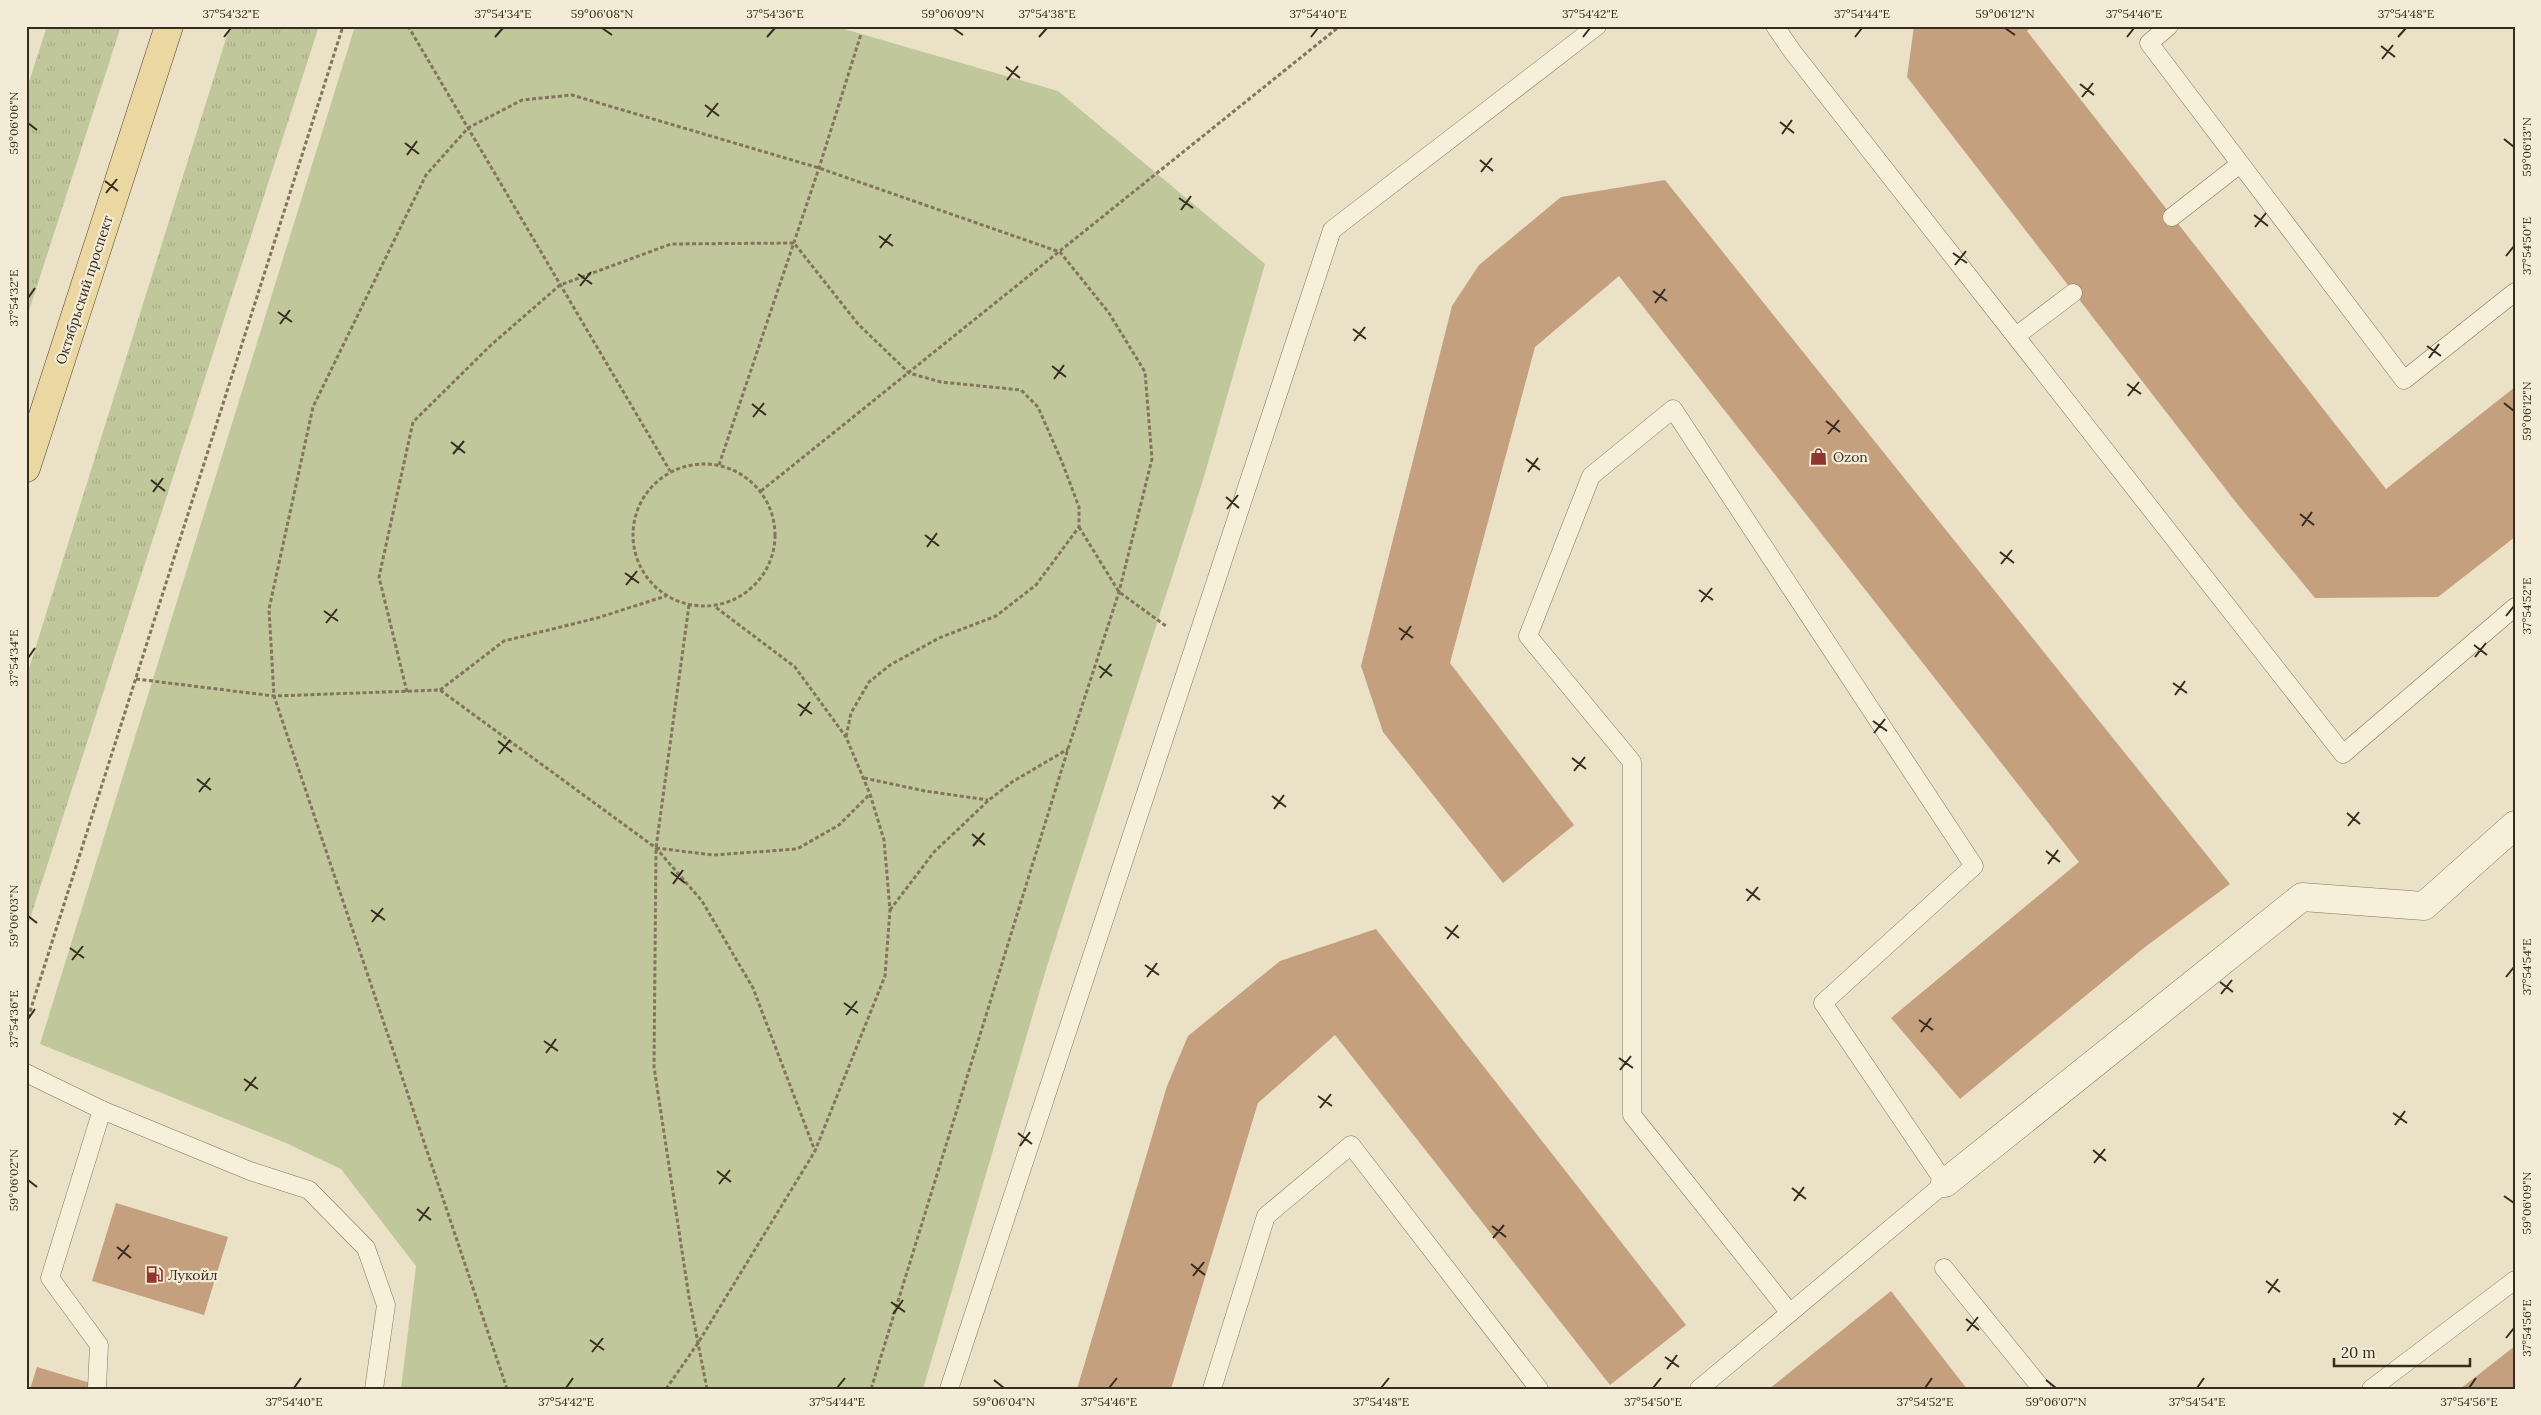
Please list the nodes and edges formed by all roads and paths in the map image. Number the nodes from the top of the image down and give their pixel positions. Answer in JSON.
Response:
{"nodes":[{"id":1,"x":169,"y":26,"type":"edge"},
{"id":2,"x":343,"y":26,"type":"edge"},
{"id":3,"x":408,"y":26,"type":"edge"},
{"id":4,"x":1340,"y":26,"type":"edge"},
{"id":5,"x":1597,"y":26,"type":"edge"},
{"id":6,"x":1775,"y":26,"type":"edge"},
{"id":7,"x":2168,"y":26,"type":"edge"},
{"id":8,"x":861,"y":34,"type":"dead end"},
{"id":9,"x":468,"y":128,"type":"junction"},
{"id":10,"x":2240,"y":164,"type":"junction"},
{"id":11,"x":819,"y":168,"type":"junction"},
{"id":12,"x":2172,"y":217,"type":"dead end"},
{"id":13,"x":794,"y":243,"type":"junction"},
{"id":14,"x":1060,"y":252,"type":"junction"},
{"id":15,"x":560,"y":285,"type":"junction"},
{"id":16,"x":2074,"y":292,"type":"dead end"},
{"id":17,"x":2515,"y":292,"type":"edge"},
{"id":18,"x":2016,"y":336,"type":"junction"},
{"id":19,"x":909,"y":373,"type":"junction"},
{"id":20,"x":719,"y":465,"type":"junction"},
{"id":21,"x":26,"y":468,"type":"edge"},
{"id":22,"x":670,"y":471,"type":"junction"},
{"id":23,"x":761,"y":491,"type":"junction"},
{"id":24,"x":1079,"y":527,"type":"junction"},
{"id":25,"x":1119,"y":592,"type":"junction"},
{"id":26,"x":666,"y":595,"type":"junction"},
{"id":27,"x":689,"y":605,"type":"junction"},
{"id":28,"x":714,"y":606,"type":"junction"},
{"id":29,"x":2515,"y":607,"type":"edge"},
{"id":30,"x":1194,"y":646,"type":"junction"},
{"id":31,"x":136,"y":679,"type":"junction"},
{"id":32,"x":440,"y":690,"type":"junction"},
{"id":33,"x":407,"y":692,"type":"junction"},
{"id":34,"x":274,"y":696,"type":"junction"},
{"id":35,"x":846,"y":737,"type":"junction"},
{"id":36,"x":1068,"y":749,"type":"junction"},
{"id":37,"x":863,"y":778,"type":"junction"},
{"id":38,"x":870,"y":794,"type":"junction"},
{"id":39,"x":989,"y":800,"type":"junction"},
{"id":40,"x":2515,"y":824,"type":"edge"},
{"id":41,"x":656,"y":848,"type":"junction"},
{"id":42,"x":890,"y":910,"type":"junction"},
{"id":43,"x":26,"y":1024,"type":"edge"},
{"id":44,"x":26,"y":1073,"type":"edge"},
{"id":45,"x":102,"y":1110,"type":"junction"},
{"id":46,"x":815,"y":1150,"type":"junction"},
{"id":47,"x":1946,"y":1183,"type":"junction"},
{"id":48,"x":1944,"y":1268,"type":"dead end"},
{"id":49,"x":2515,"y":1280,"type":"edge"},
{"id":50,"x":1790,"y":1313,"type":"junction"},
{"id":51,"x":698,"y":1343,"type":"junction"},
{"id":52,"x":97,"y":1386,"type":"dead end"},
{"id":53,"x":374,"y":1389,"type":"edge"},
{"id":54,"x":507,"y":1389,"type":"edge"},
{"id":55,"x":666,"y":1389,"type":"edge"},
{"id":56,"x":707,"y":1389,"type":"edge"},
{"id":57,"x":871,"y":1389,"type":"edge"},
{"id":58,"x":949,"y":1389,"type":"edge"},
{"id":59,"x":1212,"y":1389,"type":"edge"},
{"id":60,"x":1540,"y":1389,"type":"edge"},
{"id":61,"x":1699,"y":1389,"type":"edge"},
{"id":62,"x":2042,"y":1389,"type":"edge"},
{"id":63,"x":2371,"y":1389,"type":"edge"}],
"edges":[{"from":1,"to":21,"type":"main road","name":"Октябрьский проспект"},
{"from":2,"to":31,"type":"path"},
{"from":3,"to":9,"type":"path"},
{"from":4,"to":14,"type":"path"},
{"from":5,"to":30,"type":"lane"},
{"from":6,"to":18,"type":"lane"},
{"from":7,"to":10,"type":"lane"},
{"from":8,"to":11,"type":"path"},
{"from":9,"to":11,"type":"path"},
{"from":9,"to":15,"type":"path"},
{"from":9,"to":34,"type":"path"},
{"from":10,"to":12,"type":"lane"},
{"from":10,"to":17,"type":"lane"},
{"from":11,"to":13,"type":"path"},
{"from":11,"to":14,"type":"path"},
{"from":13,"to":15,"type":"path"},
{"from":13,"to":19,"type":"path"},
{"from":13,"to":20,"type":"path"},
{"from":14,"to":19,"type":"path"},
{"from":14,"to":25,"type":"path"},
{"from":15,"to":22,"type":"path"},
{"from":15,"to":33,"type":"path"},
{"from":16,"to":18,"type":"lane"},
{"from":18,"to":29,"type":"lane"},
{"from":19,"to":23,"type":"path"},
{"from":19,"to":24,"type":"path"},
{"from":20,"to":22,"type":"path"},
{"from":20,"to":23,"type":"path"},
{"from":22,"to":26,"type":"path"},
{"from":23,"to":28,"type":"path"},
{"from":24,"to":25,"type":"path"},
{"from":24,"to":35,"type":"path"},
{"from":25,"to":30,"type":"path"},
{"from":25,"to":36,"type":"path"},
{"from":26,"to":27,"type":"path"},
{"from":26,"to":32,"type":"path"},
{"from":27,"to":28,"type":"path"},
{"from":27,"to":41,"type":"path"},
{"from":28,"to":35,"type":"path"},
{"from":30,"to":58,"type":"lane"},
{"from":31,"to":34,"type":"path"},
{"from":31,"to":43,"type":"path"},
{"from":32,"to":33,"type":"path"},
{"from":32,"to":41,"type":"path"},
{"from":33,"to":34,"type":"path"},
{"from":34,"to":54,"type":"path"},
{"from":35,"to":37,"type":"path"},
{"from":36,"to":39,"type":"path"},
{"from":36,"to":57,"type":"path"},
{"from":37,"to":38,"type":"path"},
{"from":37,"to":39,"type":"path"},
{"from":38,"to":41,"type":"path"},
{"from":38,"to":42,"type":"path"},
{"from":39,"to":42,"type":"path"},
{"from":40,"to":47,"type":"street"},
{"from":41,"to":46,"type":"path"},
{"from":41,"to":51,"type":"path"},
{"from":42,"to":46,"type":"path"},
{"from":44,"to":45,"type":"lane"},
{"from":45,"to":52,"type":"lane"},
{"from":45,"to":53,"type":"lane"},
{"from":46,"to":51,"type":"path"},
{"from":47,"to":50,"type":"lane"},
{"from":47,"to":50,"type":"lane"},
{"from":48,"to":62,"type":"lane"},
{"from":49,"to":63,"type":"lane"},
{"from":50,"to":61,"type":"lane"},
{"from":51,"to":55,"type":"path"},
{"from":51,"to":56,"type":"path"},
{"from":59,"to":60,"type":"lane"}]}
